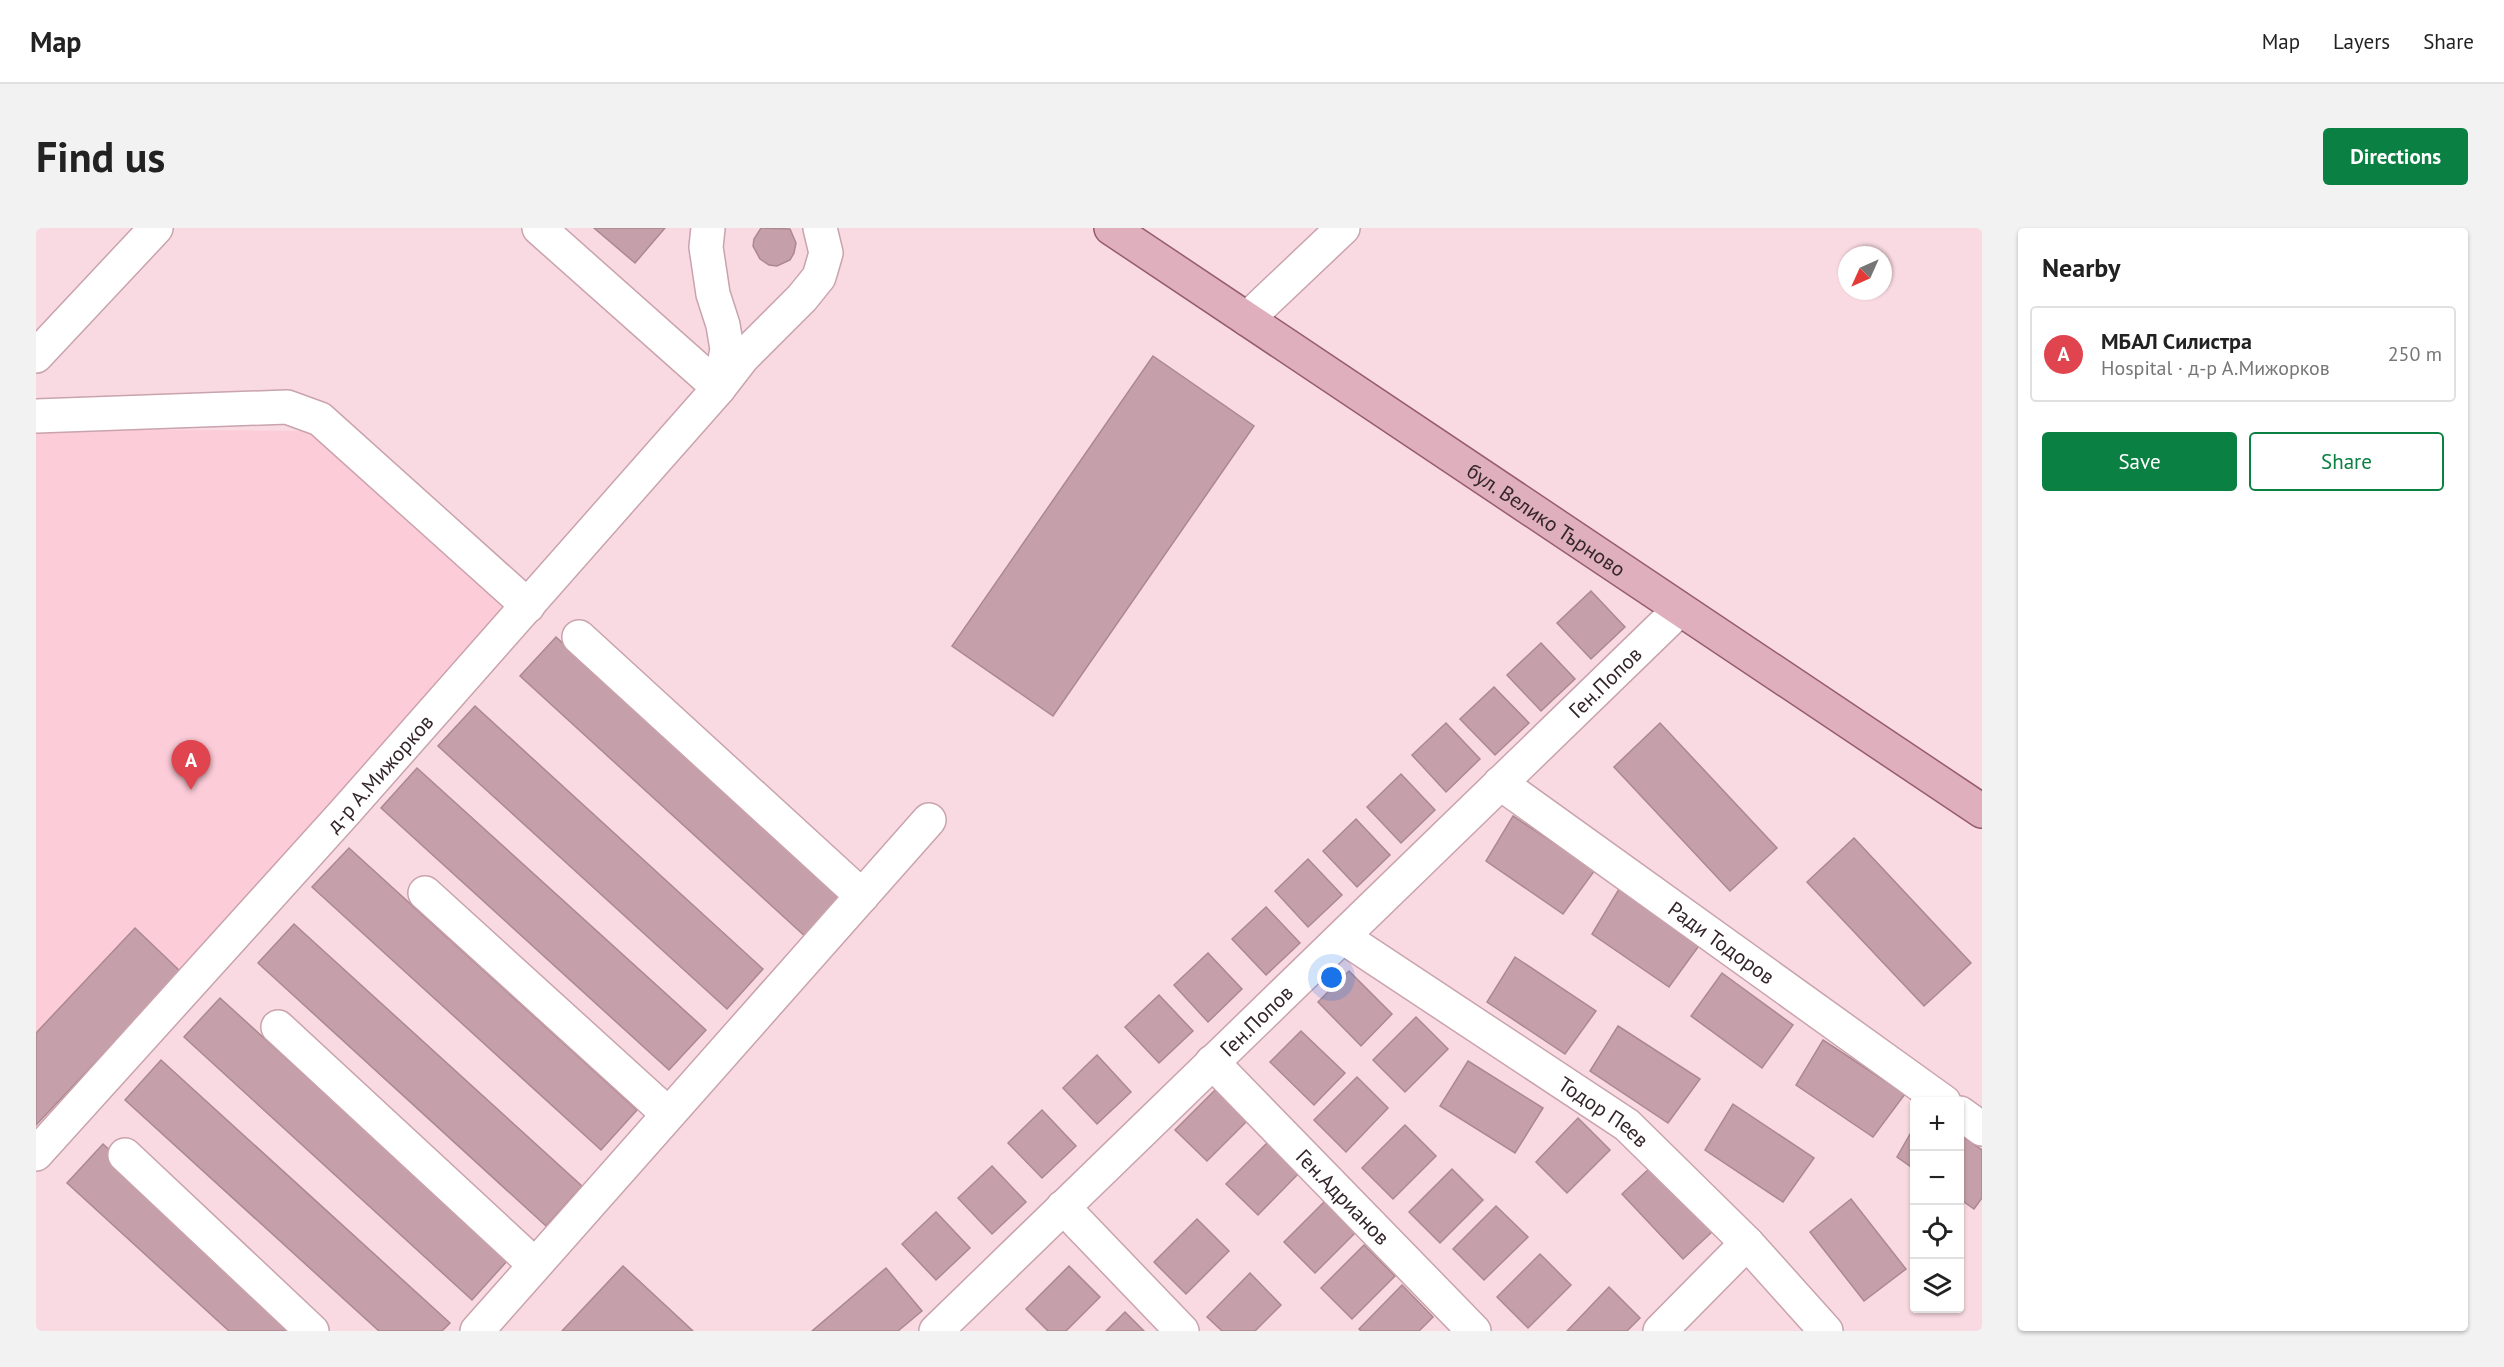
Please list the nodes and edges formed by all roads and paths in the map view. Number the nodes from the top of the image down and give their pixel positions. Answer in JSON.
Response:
{"nodes":[{"id":1,"x":156,"y":228,"type":"edge"},
{"id":2,"x":540,"y":228,"type":"edge"},
{"id":3,"x":708,"y":228,"type":"edge"},
{"id":4,"x":819,"y":228,"type":"edge"},
{"id":5,"x":1111,"y":228,"type":"edge"},
{"id":6,"x":1343,"y":228,"type":"edge"},
{"id":7,"x":1247,"y":319,"type":"junction"},
{"id":8,"x":36,"y":356,"type":"edge"},
{"id":9,"x":719,"y":388,"type":"junction"},
{"id":10,"x":36,"y":416,"type":"edge"},
{"id":11,"x":528,"y":606,"type":"junction"},
{"id":12,"x":1679,"y":610,"type":"junction"},
{"id":13,"x":579,"y":637,"type":"dead end"},
{"id":14,"x":1500,"y":783,"type":"junction"},
{"id":15,"x":1982,"y":811,"type":"edge"},
{"id":16,"x":929,"y":820,"type":"dead end"},
{"id":17,"x":425,"y":893,"type":"dead end"},
{"id":18,"x":862,"y":896,"type":"junction"},
{"id":19,"x":1343,"y":937,"type":"junction"},
{"id":20,"x":278,"y":1027,"type":"dead end"},
{"id":21,"x":1212,"y":1062,"type":"junction"},
{"id":22,"x":1938,"y":1097,"type":"edge"},
{"id":23,"x":668,"y":1114,"type":"junction"},
{"id":24,"x":1964,"y":1116,"type":"edge"},
{"id":25,"x":1982,"y":1129,"type":"edge"},
{"id":26,"x":36,"y":1154,"type":"edge"},
{"id":27,"x":125,"y":1155,"type":"dead end"},
{"id":28,"x":1063,"y":1207,"type":"junction"},
{"id":29,"x":1748,"y":1243,"type":"junction"},
{"id":30,"x":534,"y":1264,"type":"junction"},
{"id":31,"x":312,"y":1331,"type":"edge"},
{"id":32,"x":477,"y":1331,"type":"edge"},
{"id":33,"x":936,"y":1331,"type":"edge"},
{"id":34,"x":1182,"y":1331,"type":"edge"},
{"id":35,"x":1474,"y":1331,"type":"edge"},
{"id":36,"x":1660,"y":1331,"type":"edge"},
{"id":37,"x":1826,"y":1331,"type":"edge"}],
"edges":[{"from":1,"to":8,"type":"street"},
{"from":2,"to":9,"type":"street"},
{"from":3,"to":9,"type":"street","name":"д-р А.Мижорков"},
{"from":4,"to":9,"type":"street","name":"д-р А.Мижорков"},
{"from":5,"to":7,"type":"main road","name":"бул. Велико Търново"},
{"from":6,"to":7,"type":"street"},
{"from":7,"to":12,"type":"main road","name":"бул. Велико Търново"},
{"from":9,"to":11,"type":"street","name":"д-р А.Мижорков"},
{"from":10,"to":11,"type":"street"},
{"from":11,"to":26,"type":"street","name":"д-р А.Мижорков"},
{"from":12,"to":14,"type":"street","name":"Ген.Попов"},
{"from":12,"to":15,"type":"main road","name":"бул. Велико Търново"},
{"from":13,"to":18,"type":"street"},
{"from":14,"to":19,"type":"street","name":"Ген.Попов"},
{"from":14,"to":22,"type":"street","name":"Ради Тодоров"},
{"from":16,"to":18,"type":"street"},
{"from":17,"to":23,"type":"street"},
{"from":18,"to":23,"type":"street"},
{"from":19,"to":21,"type":"street","name":"Ген.Попов"},
{"from":19,"to":29,"type":"street","name":"Тодор Пеев"},
{"from":20,"to":30,"type":"street"},
{"from":21,"to":28,"type":"street","name":"Ген.Попов"},
{"from":21,"to":35,"type":"street","name":"Ген.Адрианов"},
{"from":23,"to":30,"type":"street"},
{"from":24,"to":25,"type":"street"},
{"from":27,"to":31,"type":"street"},
{"from":28,"to":33,"type":"street","name":"Ген.Попов"},
{"from":28,"to":34,"type":"street"},
{"from":29,"to":36,"type":"street"},
{"from":29,"to":37,"type":"street","name":"Тодор Пеев"},
{"from":30,"to":32,"type":"street"}]}
